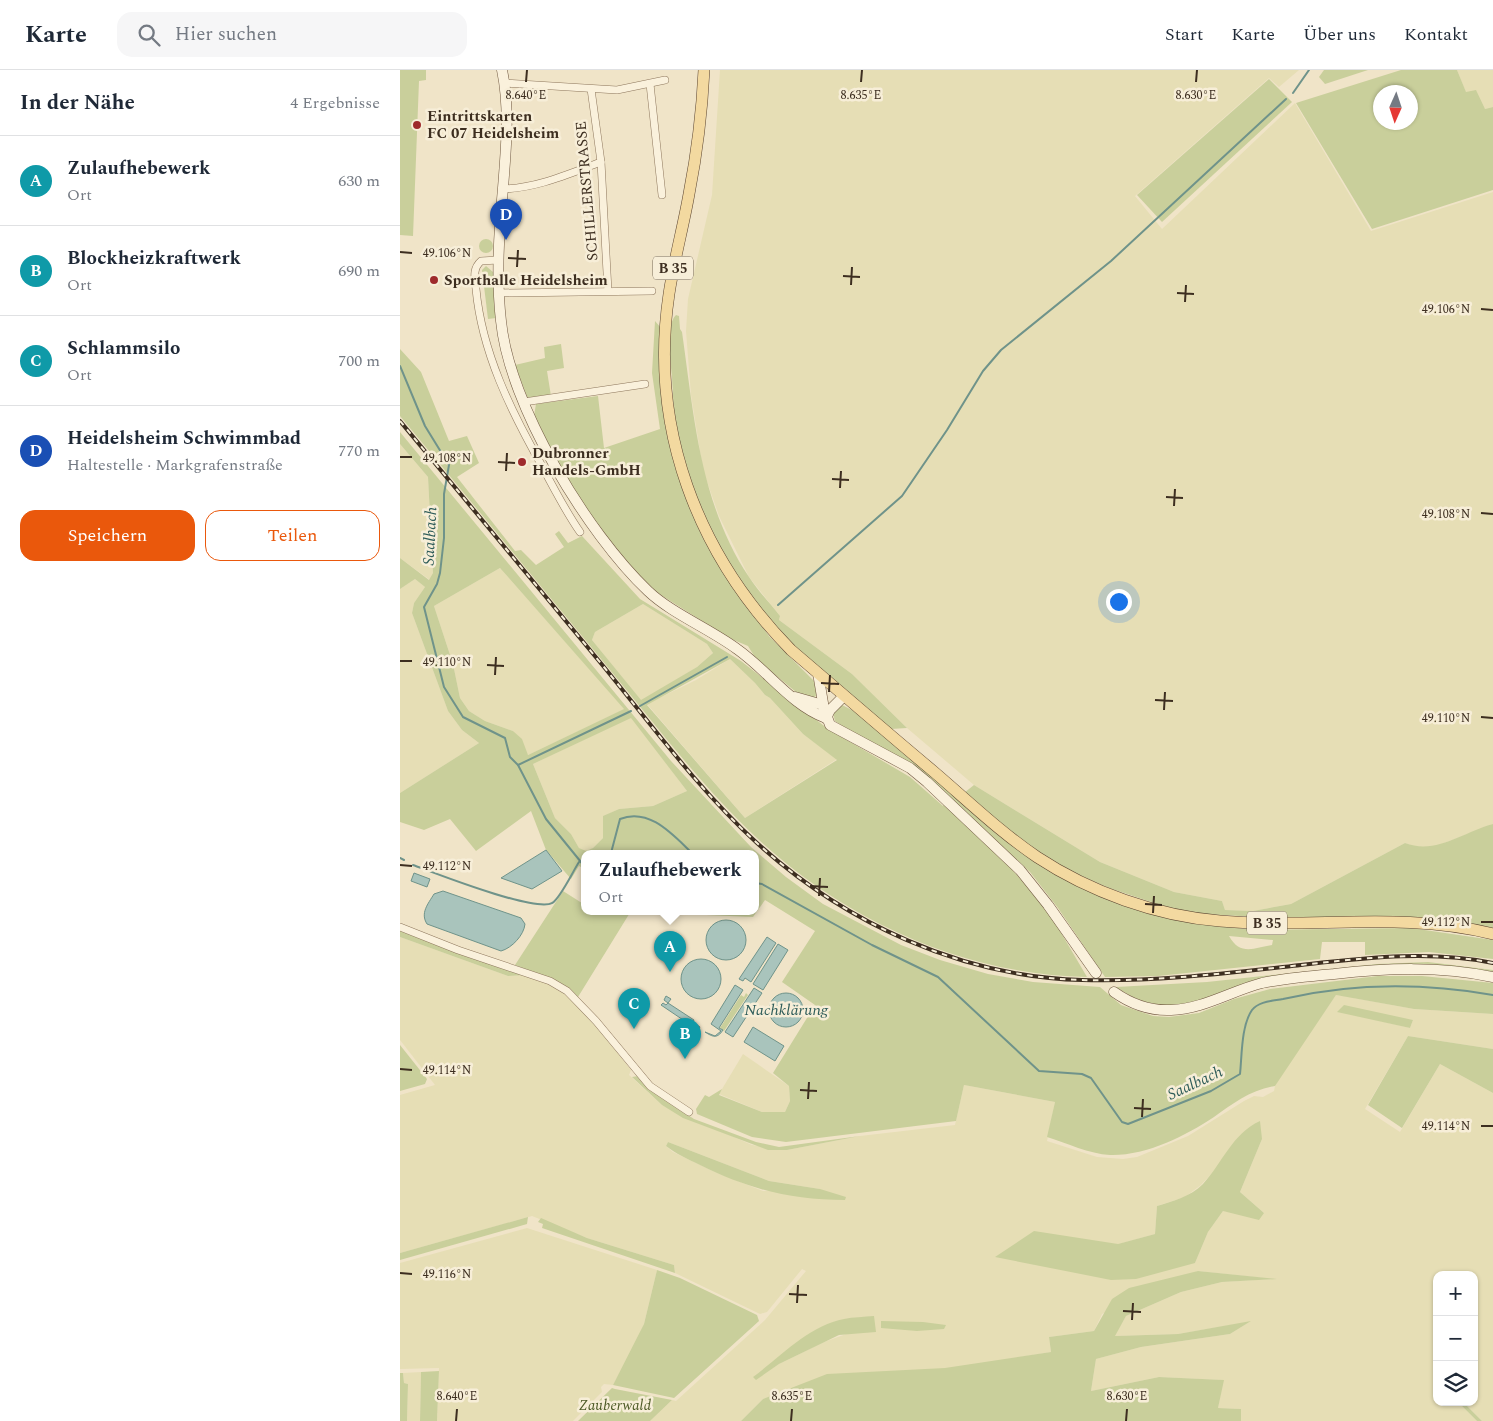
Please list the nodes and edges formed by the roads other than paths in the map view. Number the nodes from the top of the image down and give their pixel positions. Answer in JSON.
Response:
{"nodes":[{"id":1,"x":502,"y":70,"type":"edge"},
{"id":2,"x":704,"y":70,"type":"edge"},
{"id":3,"x":665,"y":80,"type":"dead end"},
{"id":4,"x":505,"y":83,"type":"junction"},
{"id":5,"x":650,"y":84,"type":"junction"},
{"id":6,"x":590,"y":89,"type":"junction"},
{"id":7,"x":600,"y":162,"type":"junction"},
{"id":8,"x":503,"y":189,"type":"junction"},
{"id":9,"x":662,"y":195,"type":"dead end"},
{"id":10,"x":498,"y":260,"type":"junction"},
{"id":11,"x":608,"y":291,"type":"junction"},
{"id":12,"x":652,"y":291,"type":"dead end"},
{"id":13,"x":498,"y":293,"type":"junction"},
{"id":14,"x":645,"y":384,"type":"dead end"},
{"id":15,"x":524,"y":402,"type":"junction"},
{"id":16,"x":580,"y":532,"type":"dead end"},
{"id":17,"x":818,"y":673,"type":"junction"},
{"id":18,"x":840,"y":692,"type":"junction"},
{"id":19,"x":789,"y":694,"type":"junction"},
{"id":20,"x":823,"y":705,"type":"junction"},
{"id":21,"x":826,"y":718,"type":"junction"},
{"id":22,"x":400,"y":927,"type":"edge"},
{"id":23,"x":1493,"y":934,"type":"edge"},
{"id":24,"x":1096,"y":973,"type":"dead end"},
{"id":25,"x":1493,"y":976,"type":"edge"},
{"id":26,"x":1114,"y":992,"type":"dead end"},
{"id":27,"x":689,"y":1112,"type":"dead end"}],
"edges":[{"from":1,"to":4,"type":"main road"},
{"from":2,"to":17,"type":"main road","number":"B 35"},
{"from":3,"to":5,"type":"street"},
{"from":4,"to":6,"type":"street"},
{"from":4,"to":8,"type":"main road"},
{"from":5,"to":6,"type":"street"},
{"from":5,"to":9,"type":"street"},
{"from":6,"to":7,"type":"street","name":"SCHILLERSTRASSE"},
{"from":7,"to":8,"type":"street"},
{"from":7,"to":11,"type":"street","name":"SCHILLERSTRASSE"},
{"from":8,"to":10,"type":"main road"},
{"from":10,"to":13,"type":"main road"},
{"from":10,"to":16,"type":"street"},
{"from":11,"to":12,"type":"street"},
{"from":11,"to":13,"type":"street"},
{"from":13,"to":15,"type":"main road"},
{"from":14,"to":15,"type":"street"},
{"from":15,"to":19,"type":"main road"},
{"from":17,"to":18,"type":"main road","number":"B 35"},
{"from":17,"to":20,"type":"main road"},
{"from":18,"to":20,"type":"main road"},
{"from":18,"to":21,"type":"main road"},
{"from":18,"to":23,"type":"main road","number":"B 35"},
{"from":19,"to":20,"type":"main road"},
{"from":19,"to":21,"type":"main road"},
{"from":20,"to":21,"type":"main road"},
{"from":21,"to":24,"type":"main road"},
{"from":22,"to":27,"type":"street"},
{"from":25,"to":26,"type":"main road"}]}
